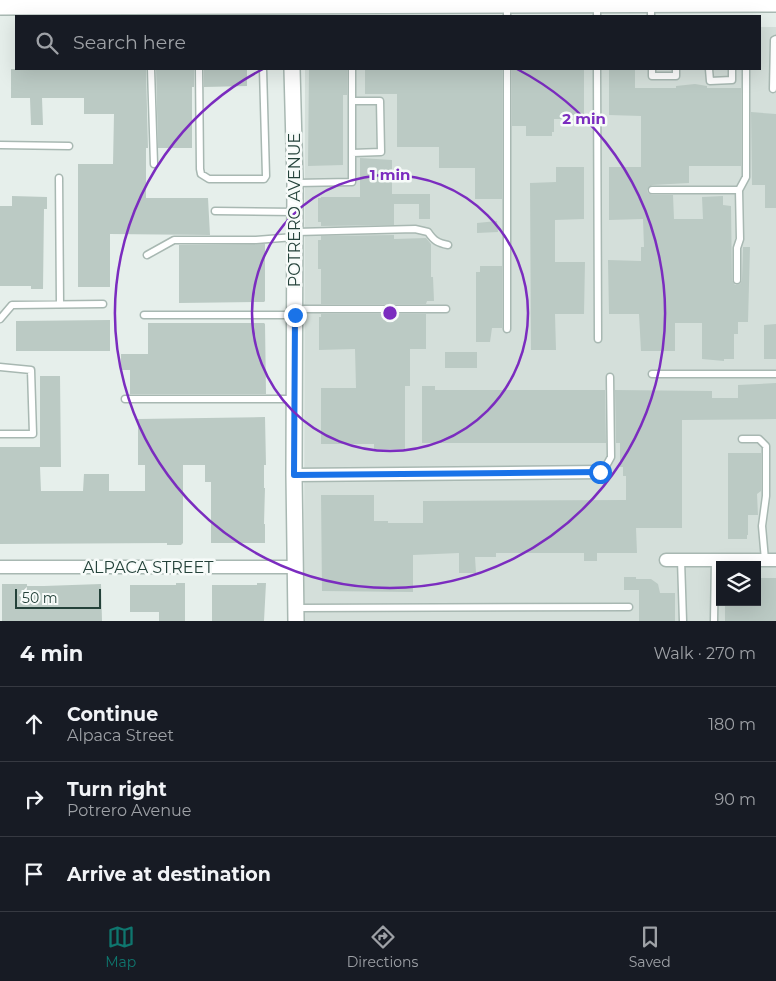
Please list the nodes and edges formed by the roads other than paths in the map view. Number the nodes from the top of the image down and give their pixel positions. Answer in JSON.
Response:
{"nodes":[{"id":1,"x":523,"y":2,"type":"edge"},
{"id":2,"x":776,"y":4,"type":"edge"},
{"id":3,"x":679,"y":5,"type":"edge"},
{"id":4,"x":742,"y":5,"type":"edge"},
{"id":5,"x":0,"y":7,"type":"edge"},
{"id":6,"x":290,"y":7,"type":"edge"},
{"id":7,"x":192,"y":9,"type":"edge"},
{"id":8,"x":651,"y":10,"type":"edge"},
{"id":9,"x":149,"y":11,"type":"edge"},
{"id":10,"x":261,"y":11,"type":"edge"},
{"id":11,"x":507,"y":11,"type":"edge"},
{"id":12,"x":597,"y":11,"type":"edge"},
{"id":13,"x":776,"y":39,"type":"edge"},
{"id":14,"x":151,"y":70,"type":"edge"},
{"id":15,"x":199,"y":70,"type":"edge"},
{"id":16,"x":263,"y":70,"type":"edge"},
{"id":17,"x":292,"y":70,"type":"edge"},
{"id":18,"x":352,"y":70,"type":"edge"},
{"id":19,"x":507,"y":70,"type":"edge"},
{"id":20,"x":598,"y":70,"type":"edge"},
{"id":21,"x":652,"y":70,"type":"edge"},
{"id":22,"x":676,"y":70,"type":"edge"},
{"id":23,"x":709,"y":70,"type":"edge"},
{"id":24,"x":732,"y":70,"type":"edge"},
{"id":25,"x":746,"y":70,"type":"edge"},
{"id":26,"x":773,"y":89,"type":"dead end"},
{"id":27,"x":352,"y":101,"type":"junction"},
{"id":28,"x":0,"y":145,"type":"edge"},
{"id":29,"x":69,"y":146,"type":"dead end"},
{"id":30,"x":352,"y":153,"type":"junction"},
{"id":31,"x":154,"y":164,"type":"dead end"},
{"id":32,"x":59,"y":178,"type":"dead end"},
{"id":33,"x":295,"y":183,"type":"junction"},
{"id":34,"x":652,"y":190,"type":"dead end"},
{"id":35,"x":739,"y":190,"type":"junction"},
{"id":36,"x":215,"y":211,"type":"dead end"},
{"id":37,"x":295,"y":212,"type":"junction"},
{"id":38,"x":295,"y":235,"type":"junction"},
{"id":39,"x":448,"y":245,"type":"dead end"},
{"id":40,"x":147,"y":255,"type":"dead end"},
{"id":41,"x":737,"y":280,"type":"dead end"},
{"id":42,"x":60,"y":304,"type":"junction"},
{"id":43,"x":103,"y":304,"type":"dead end"},
{"id":44,"x":446,"y":309,"type":"dead end"},
{"id":45,"x":295,"y":312,"type":"junction"},
{"id":46,"x":144,"y":315,"type":"dead end"},
{"id":47,"x":0,"y":319,"type":"edge"},
{"id":48,"x":507,"y":329,"type":"dead end"},
{"id":49,"x":598,"y":339,"type":"dead end"},
{"id":50,"x":0,"y":367,"type":"edge"},
{"id":51,"x":652,"y":374,"type":"dead end"},
{"id":52,"x":776,"y":374,"type":"edge"},
{"id":53,"x":610,"y":377,"type":"dead end"},
{"id":54,"x":125,"y":399,"type":"dead end"},
{"id":55,"x":294,"y":399,"type":"junction"},
{"id":56,"x":0,"y":434,"type":"edge"},
{"id":57,"x":742,"y":439,"type":"dead end"},
{"id":58,"x":600,"y":472,"type":"joint"},
{"id":59,"x":294,"y":475,"type":"junction"},
{"id":60,"x":666,"y":560,"type":"dead end"},
{"id":61,"x":681,"y":560,"type":"junction"},
{"id":62,"x":715,"y":560,"type":"junction"},
{"id":63,"x":770,"y":560,"type":"edge"},
{"id":64,"x":0,"y":567,"type":"edge"},
{"id":65,"x":295,"y":567,"type":"junction"},
{"id":66,"x":629,"y":608,"type":"dead end"},
{"id":67,"x":296,"y":614,"type":"edge"},
{"id":68,"x":682,"y":621,"type":"edge"},
{"id":69,"x":714,"y":621,"type":"edge"}],
"edges":[{"from":1,"to":11,"type":"street"},
{"from":1,"to":12,"type":"street"},
{"from":2,"to":4,"type":"street"},
{"from":3,"to":4,"type":"street"},
{"from":3,"to":8,"type":"street"},
{"from":5,"to":9,"type":"street"},
{"from":6,"to":10,"type":"street"},
{"from":6,"to":11,"type":"street"},
{"from":7,"to":9,"type":"street"},
{"from":7,"to":10,"type":"street"},
{"from":8,"to":12,"type":"street"},
{"from":13,"to":26,"type":"lane"},
{"from":14,"to":31,"type":"lane"},
{"from":15,"to":16,"type":"lane"},
{"from":17,"to":33,"type":"street","name":"POTRERO AVENUE"},
{"from":18,"to":27,"type":"lane"},
{"from":19,"to":48,"type":"lane"},
{"from":20,"to":49,"type":"lane"},
{"from":21,"to":22,"type":"lane"},
{"from":23,"to":24,"type":"lane"},
{"from":25,"to":35,"type":"lane"},
{"from":27,"to":30,"type":"lane"},
{"from":27,"to":30,"type":"lane"},
{"from":28,"to":29,"type":"lane"},
{"from":30,"to":33,"type":"lane"},
{"from":32,"to":42,"type":"lane"},
{"from":33,"to":37,"type":"street","name":"POTRERO AVENUE"},
{"from":34,"to":35,"type":"lane"},
{"from":35,"to":41,"type":"lane"},
{"from":36,"to":37,"type":"lane"},
{"from":37,"to":38,"type":"street","name":"POTRERO AVENUE"},
{"from":38,"to":39,"type":"lane"},
{"from":38,"to":40,"type":"lane"},
{"from":38,"to":45,"type":"street","name":"POTRERO AVENUE"},
{"from":42,"to":43,"type":"lane"},
{"from":42,"to":47,"type":"lane"},
{"from":44,"to":45,"type":"lane"},
{"from":45,"to":46,"type":"lane"},
{"from":45,"to":55,"type":"street","name":"POTRERO AVENUE"},
{"from":50,"to":56,"type":"lane"},
{"from":51,"to":52,"type":"lane"},
{"from":53,"to":58,"type":"lane"},
{"from":54,"to":55,"type":"lane"},
{"from":55,"to":59,"type":"street","name":"POTRERO AVENUE"},
{"from":57,"to":63,"type":"lane"},
{"from":58,"to":59,"type":"street"},
{"from":59,"to":65,"type":"street","name":"POTRERO AVENUE"},
{"from":60,"to":61,"type":"street"},
{"from":61,"to":62,"type":"street"},
{"from":61,"to":68,"type":"lane"},
{"from":62,"to":63,"type":"street"},
{"from":62,"to":69,"type":"lane"},
{"from":64,"to":65,"type":"street","name":"ALPACA STREET"},
{"from":65,"to":67,"type":"street","name":"POTRERO AVENUE"},
{"from":66,"to":67,"type":"lane"}]}
